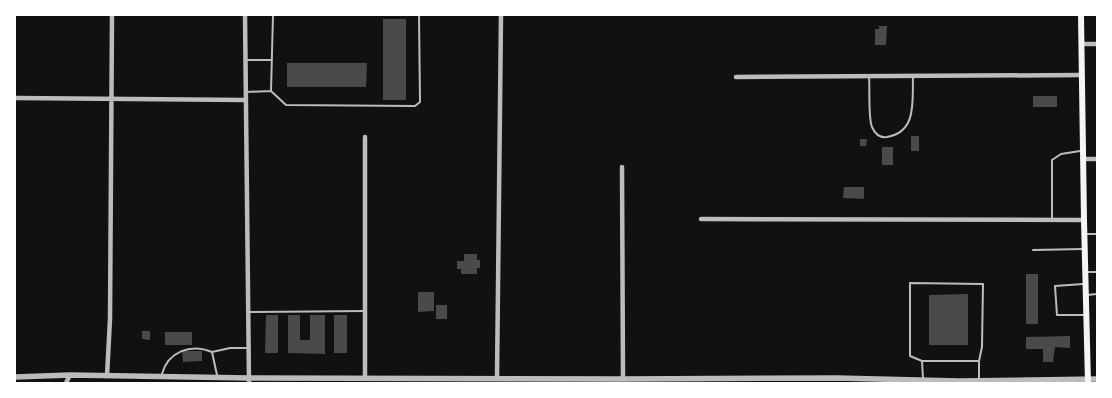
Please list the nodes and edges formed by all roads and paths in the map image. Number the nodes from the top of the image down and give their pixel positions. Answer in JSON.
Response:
{"nodes":[{"id":1,"x":112,"y":15,"type":"edge"},
{"id":2,"x":245,"y":15,"type":"edge"},
{"id":3,"x":273,"y":15,"type":"edge"},
{"id":4,"x":419,"y":15,"type":"edge"},
{"id":5,"x":501,"y":15,"type":"edge"},
{"id":6,"x":1081,"y":15,"type":"edge"},
{"id":7,"x":1081,"y":44,"type":"junction"},
{"id":8,"x":1097,"y":44,"type":"edge"},
{"id":9,"x":245,"y":60,"type":"junction"},
{"id":10,"x":272,"y":60,"type":"junction"},
{"id":11,"x":1081,"y":75,"type":"junction"},
{"id":12,"x":869,"y":76,"type":"junction"},
{"id":13,"x":913,"y":76,"type":"junction"},
{"id":14,"x":736,"y":77,"type":"dead end"},
{"id":15,"x":271,"y":91,"type":"junction"},
{"id":16,"x":246,"y":92,"type":"junction"},
{"id":17,"x":111,"y":97,"type":"junction"},
{"id":18,"x":15,"y":98,"type":"edge"},
{"id":19,"x":246,"y":100,"type":"junction"},
{"id":20,"x":365,"y":137,"type":"dead end"},
{"id":21,"x":1082,"y":150,"type":"junction"},
{"id":22,"x":1083,"y":159,"type":"junction"},
{"id":23,"x":1097,"y":159,"type":"edge"},
{"id":24,"x":622,"y":168,"type":"dead end"},
{"id":25,"x":701,"y":219,"type":"dead end"},
{"id":26,"x":1052,"y":220,"type":"junction"},
{"id":27,"x":1084,"y":220,"type":"junction"},
{"id":28,"x":1084,"y":234,"type":"junction"},
{"id":29,"x":1097,"y":234,"type":"edge"},
{"id":30,"x":1084,"y":249,"type":"junction"},
{"id":31,"x":1033,"y":250,"type":"dead end"},
{"id":32,"x":1085,"y":272,"type":"junction"},
{"id":33,"x":1097,"y":272,"type":"edge"},
{"id":34,"x":1086,"y":284,"type":"junction"},
{"id":35,"x":1097,"y":294,"type":"edge"},
{"id":36,"x":1086,"y":295,"type":"junction"},
{"id":37,"x":365,"y":311,"type":"junction"},
{"id":38,"x":248,"y":312,"type":"junction"},
{"id":39,"x":1086,"y":315,"type":"junction"},
{"id":40,"x":249,"y":348,"type":"junction"},
{"id":41,"x":212,"y":352,"type":"junction"},
{"id":42,"x":978,"y":361,"type":"junction"},
{"id":43,"x":922,"y":362,"type":"junction"},
{"id":44,"x":70,"y":375,"type":"junction"},
{"id":45,"x":107,"y":376,"type":"junction"},
{"id":46,"x":15,"y":377,"type":"edge"},
{"id":47,"x":161,"y":377,"type":"junction"},
{"id":48,"x":218,"y":378,"type":"junction"},
{"id":49,"x":365,"y":378,"type":"junction"},
{"id":50,"x":497,"y":378,"type":"junction"},
{"id":51,"x":623,"y":379,"type":"junction"},
{"id":52,"x":1097,"y":379,"type":"edge"},
{"id":53,"x":923,"y":380,"type":"junction"},
{"id":54,"x":979,"y":380,"type":"junction"},
{"id":55,"x":249,"y":381,"type":"edge"},
{"id":56,"x":589,"y":381,"type":"edge"},
{"id":57,"x":715,"y":381,"type":"edge"},
{"id":58,"x":837,"y":381,"type":"edge"},
{"id":59,"x":1088,"y":381,"type":"edge"},
{"id":60,"x":959,"y":382,"type":"edge"},
{"id":61,"x":66,"y":383,"type":"edge"}],
"edges":[{"from":1,"to":17,"type":"street"},
{"from":2,"to":9,"type":"street"},
{"from":3,"to":10,"type":"lane"},
{"from":4,"to":15,"type":"lane"},
{"from":5,"to":50,"type":"street"},
{"from":6,"to":7,"type":"main road"},
{"from":7,"to":8,"type":"street"},
{"from":7,"to":11,"type":"main road"},
{"from":9,"to":10,"type":"lane"},
{"from":9,"to":16,"type":"street"},
{"from":10,"to":15,"type":"lane"},
{"from":11,"to":13,"type":"street"},
{"from":11,"to":21,"type":"main road"},
{"from":12,"to":13,"type":"street"},
{"from":12,"to":13,"type":"lane"},
{"from":12,"to":14,"type":"street"},
{"from":15,"to":16,"type":"lane"},
{"from":16,"to":19,"type":"street"},
{"from":17,"to":18,"type":"street"},
{"from":17,"to":19,"type":"street"},
{"from":17,"to":45,"type":"street"},
{"from":19,"to":38,"type":"street"},
{"from":20,"to":37,"type":"street"},
{"from":21,"to":22,"type":"main road"},
{"from":21,"to":26,"type":"lane"},
{"from":22,"to":23,"type":"street"},
{"from":22,"to":27,"type":"main road"},
{"from":24,"to":51,"type":"street"},
{"from":25,"to":26,"type":"street"},
{"from":26,"to":27,"type":"street"},
{"from":27,"to":28,"type":"main road"},
{"from":28,"to":29,"type":"lane"},
{"from":28,"to":30,"type":"main road"},
{"from":30,"to":31,"type":"lane"},
{"from":30,"to":32,"type":"main road"},
{"from":32,"to":33,"type":"lane"},
{"from":32,"to":34,"type":"main road"},
{"from":34,"to":36,"type":"main road"},
{"from":34,"to":39,"type":"lane"},
{"from":35,"to":36,"type":"lane"},
{"from":36,"to":39,"type":"main road"},
{"from":37,"to":38,"type":"lane"},
{"from":37,"to":49,"type":"street"},
{"from":38,"to":40,"type":"street"},
{"from":39,"to":59,"type":"main road"},
{"from":40,"to":41,"type":"lane"},
{"from":40,"to":55,"type":"street"},
{"from":41,"to":47,"type":"lane"},
{"from":41,"to":48,"type":"lane"},
{"from":42,"to":43,"type":"lane"},
{"from":42,"to":43,"type":"lane"},
{"from":42,"to":54,"type":"lane"},
{"from":43,"to":53,"type":"lane"},
{"from":44,"to":45,"type":"street"},
{"from":44,"to":46,"type":"street"},
{"from":44,"to":61,"type":"street"},
{"from":45,"to":47,"type":"street"},
{"from":47,"to":48,"type":"street"},
{"from":48,"to":55,"type":"street"},
{"from":49,"to":50,"type":"street"},
{"from":49,"to":55,"type":"street"},
{"from":50,"to":56,"type":"street"},
{"from":51,"to":56,"type":"street"},
{"from":51,"to":57,"type":"street"},
{"from":52,"to":59,"type":"street"},
{"from":53,"to":58,"type":"street"},
{"from":53,"to":60,"type":"street"},
{"from":54,"to":59,"type":"street"},
{"from":54,"to":60,"type":"street"},
{"from":57,"to":58,"type":"street"}]}
